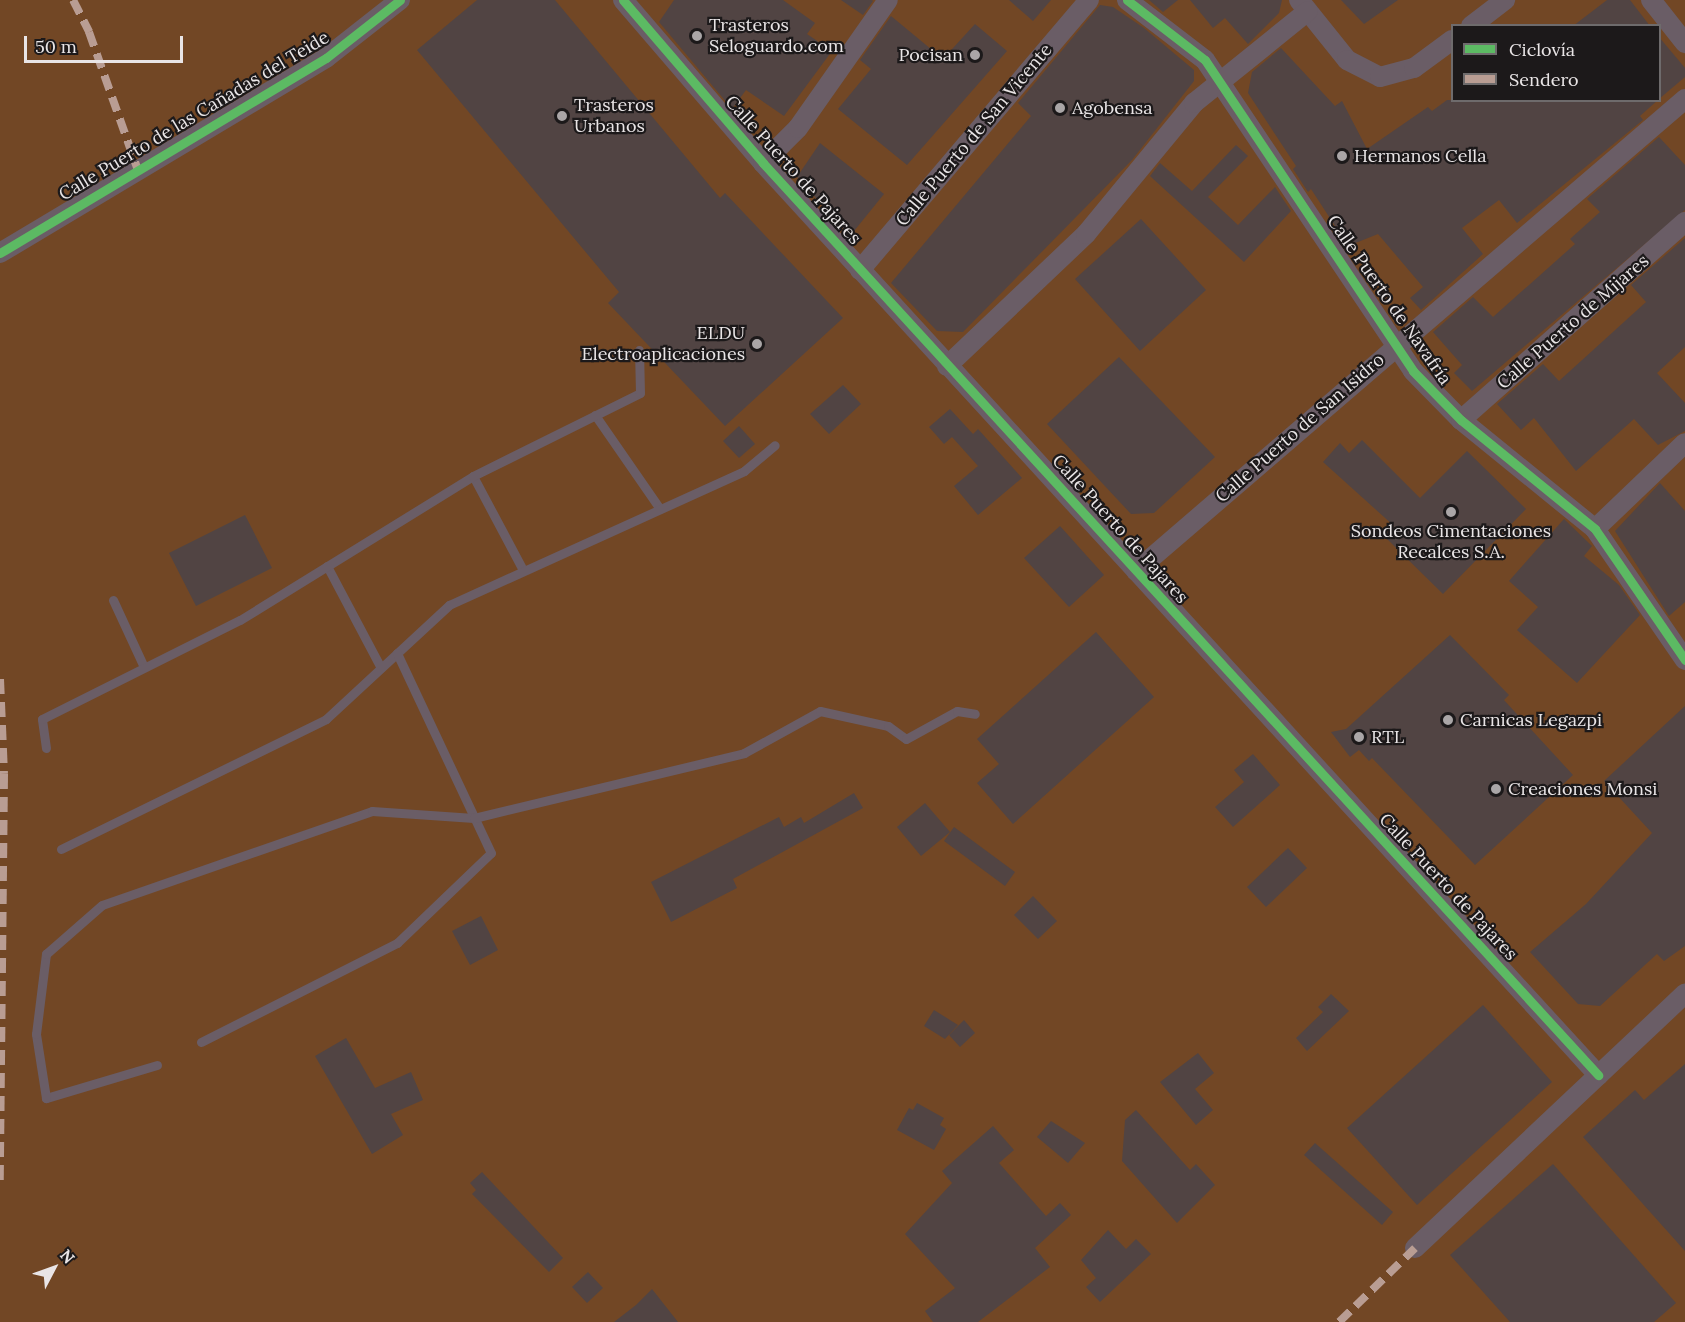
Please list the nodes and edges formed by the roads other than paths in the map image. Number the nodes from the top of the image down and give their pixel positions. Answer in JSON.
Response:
{"nodes":[{"id":1,"x":400,"y":0,"type":"edge"},
{"id":2,"x":888,"y":0,"type":"edge"},
{"id":3,"x":1089,"y":0,"type":"edge"},
{"id":4,"x":1127,"y":0,"type":"edge"},
{"id":5,"x":1505,"y":0,"type":"edge"},
{"id":6,"x":1651,"y":0,"type":"edge"},
{"id":7,"x":630,"y":4,"type":"edge"},
{"id":8,"x":1304,"y":6,"type":"edge"},
{"id":9,"x":1474,"y":24,"type":"edge"},
{"id":10,"x":1451,"y":41,"type":"edge"},
{"id":11,"x":1685,"y":43,"type":"edge"},
{"id":12,"x":1222,"y":80,"type":"junction"},
{"id":13,"x":1685,"y":99,"type":"edge"},
{"id":14,"x":763,"y":163,"type":"junction"},
{"id":15,"x":1685,"y":222,"type":"edge"},
{"id":16,"x":0,"y":253,"type":"edge"},
{"id":17,"x":860,"y":270,"type":"junction"},
{"id":18,"x":1396,"y":345,"type":"junction"},
{"id":19,"x":639,"y":350,"type":"dead end"},
{"id":20,"x":947,"y":366,"type":"junction"},
{"id":21,"x":595,"y":416,"type":"junction"},
{"id":22,"x":1461,"y":420,"type":"junction"},
{"id":23,"x":1685,"y":443,"type":"edge"},
{"id":24,"x":775,"y":445,"type":"dead end"},
{"id":25,"x":473,"y":476,"type":"junction"},
{"id":26,"x":660,"y":509,"type":"junction"},
{"id":27,"x":1595,"y":529,"type":"junction"},
{"id":28,"x":327,"y":566,"type":"junction"},
{"id":29,"x":523,"y":570,"type":"junction"},
{"id":30,"x":1136,"y":571,"type":"junction"},
{"id":31,"x":113,"y":600,"type":"dead end"},
{"id":32,"x":1682,"y":650,"type":"edge"},
{"id":33,"x":397,"y":653,"type":"junction"},
{"id":34,"x":144,"y":667,"type":"junction"},
{"id":35,"x":381,"y":668,"type":"junction"},
{"id":36,"x":975,"y":714,"type":"dead end"},
{"id":37,"x":46,"y":748,"type":"dead end"},
{"id":38,"x":474,"y":818,"type":"junction"},
{"id":39,"x":61,"y":849,"type":"dead end"},
{"id":40,"x":1685,"y":994,"type":"edge"},
{"id":41,"x":201,"y":1042,"type":"dead end"},
{"id":42,"x":157,"y":1065,"type":"dead end"},
{"id":43,"x":1598,"y":1075,"type":"junction"},
{"id":44,"x":1415,"y":1248,"type":"dead end"}],
"edges":[{"from":1,"to":16,"type":"street","name":"Calle Puerto de las Cañadas del Teide"},
{"from":2,"to":14,"type":"street"},
{"from":3,"to":17,"type":"street","name":"Calle Puerto de San Vicente"},
{"from":4,"to":12,"type":"street","name":"Calle Puerto de Navafría"},
{"from":5,"to":9,"type":"street"},
{"from":6,"to":11,"type":"street"},
{"from":7,"to":14,"type":"street","name":"Calle Puerto de Pajares"},
{"from":8,"to":10,"type":"street"},
{"from":8,"to":12,"type":"street"},
{"from":12,"to":18,"type":"street","name":"Calle Puerto de Navafría"},
{"from":12,"to":20,"type":"street"},
{"from":13,"to":18,"type":"street","name":"Calle Puerto de San Isidro"},
{"from":14,"to":17,"type":"street","name":"Calle Puerto de Pajares"},
{"from":15,"to":22,"type":"street","name":"Calle Puerto de Mijares"},
{"from":17,"to":20,"type":"street","name":"Calle Puerto de Pajares"},
{"from":18,"to":22,"type":"street","name":"Calle Puerto de Navafría"},
{"from":18,"to":30,"type":"street","name":"Calle Puerto de San Isidro"},
{"from":19,"to":21,"type":"lane"},
{"from":20,"to":30,"type":"street","name":"Calle Puerto de Pajares"},
{"from":21,"to":25,"type":"lane"},
{"from":21,"to":26,"type":"lane"},
{"from":22,"to":27,"type":"street","name":"Calle Puerto de Navafría"},
{"from":23,"to":27,"type":"street"},
{"from":24,"to":26,"type":"lane"},
{"from":25,"to":28,"type":"lane"},
{"from":25,"to":29,"type":"lane"},
{"from":26,"to":29,"type":"lane"},
{"from":27,"to":32,"type":"street","name":"Calle Puerto de Navafría"},
{"from":28,"to":34,"type":"lane"},
{"from":28,"to":35,"type":"lane"},
{"from":29,"to":33,"type":"lane"},
{"from":30,"to":43,"type":"street","name":"Calle Puerto de Pajares"},
{"from":31,"to":34,"type":"lane"},
{"from":33,"to":35,"type":"lane"},
{"from":33,"to":38,"type":"lane"},
{"from":34,"to":37,"type":"lane"},
{"from":35,"to":39,"type":"lane"},
{"from":36,"to":38,"type":"lane"},
{"from":38,"to":41,"type":"lane"},
{"from":38,"to":42,"type":"lane"},
{"from":40,"to":43,"type":"street"},
{"from":43,"to":44,"type":"street"}]}
